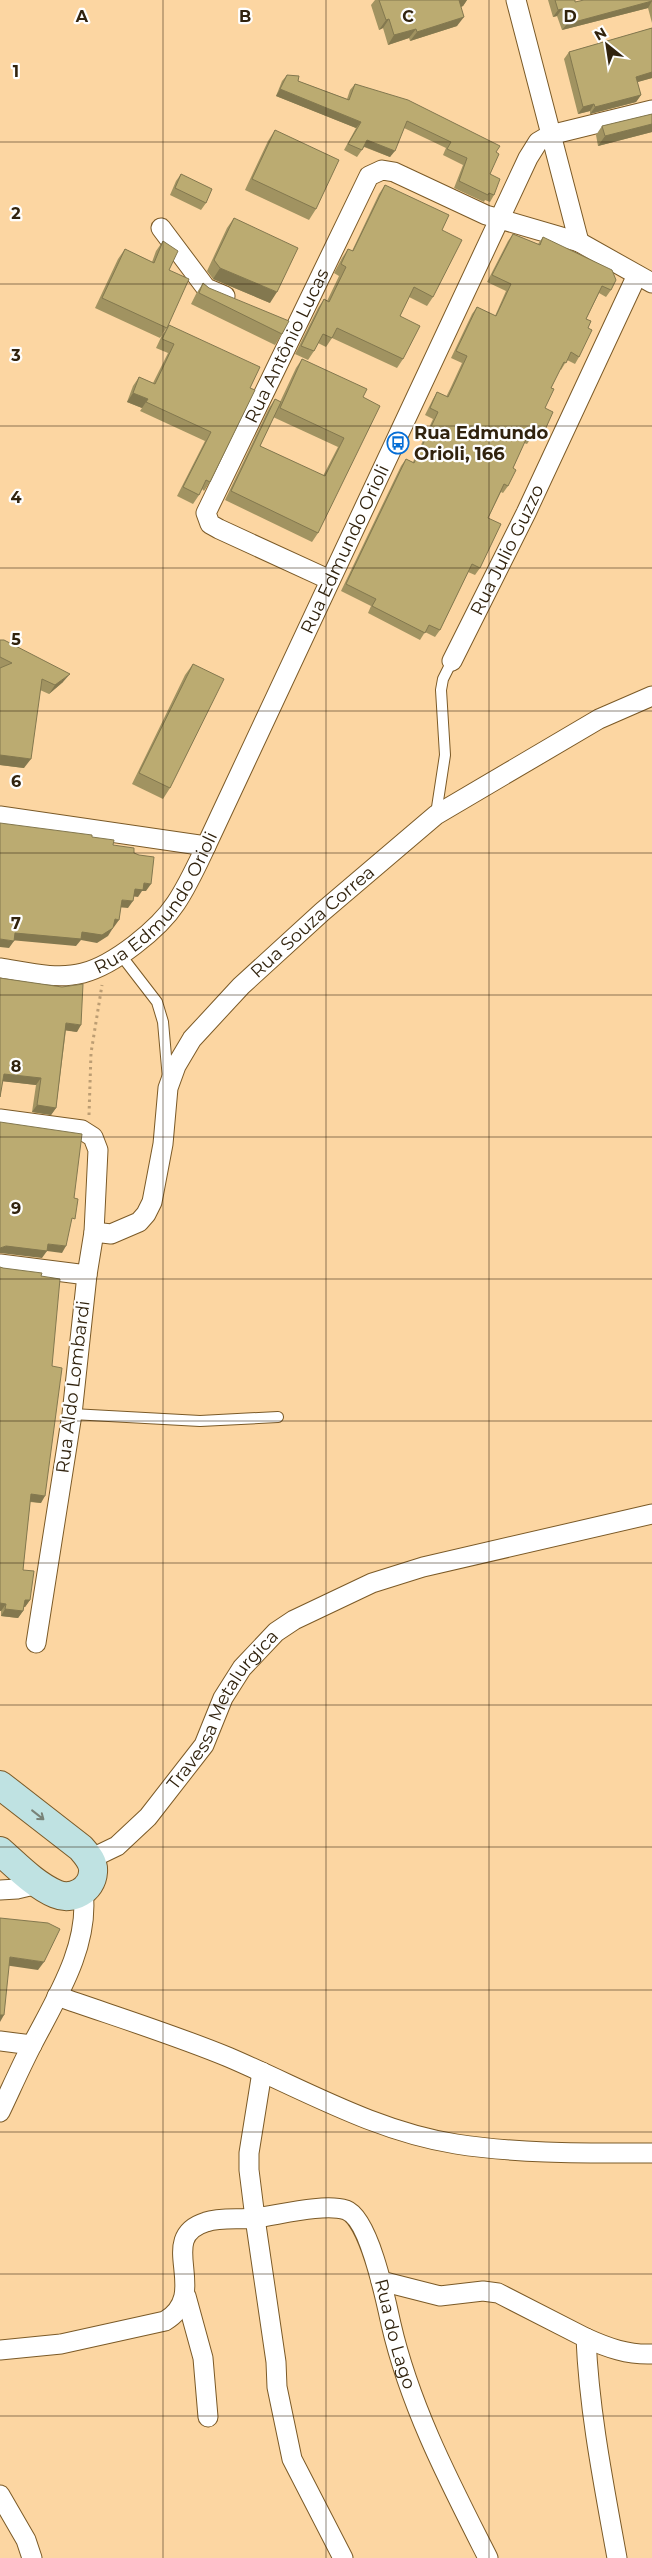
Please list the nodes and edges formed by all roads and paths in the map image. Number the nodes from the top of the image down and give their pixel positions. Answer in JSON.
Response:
{"nodes":[{"id":1,"x":521,"y":1,"type":"edge"},
{"id":2,"x":652,"y":110,"type":"edge"},
{"id":3,"x":550,"y":135,"type":"junction"},
{"id":4,"x":499,"y":220,"type":"junction"},
{"id":5,"x":161,"y":228,"type":"dead end"},
{"id":6,"x":579,"y":242,"type":"junction"},
{"id":7,"x":644,"y":279,"type":"edge"},
{"id":8,"x":242,"y":303,"type":"edge"},
{"id":9,"x":278,"y":318,"type":"edge"},
{"id":10,"x":297,"y":326,"type":"junction"},
{"id":11,"x":330,"y":580,"type":"junction"},
{"id":12,"x":452,"y":661,"type":"joint"},
{"id":13,"x":652,"y":696,"type":"edge"},
{"id":14,"x":436,"y":815,"type":"junction"},
{"id":15,"x":0,"y":816,"type":"edge"},
{"id":16,"x":206,"y":846,"type":"junction"},
{"id":17,"x":113,"y":959,"type":"junction"},
{"id":18,"x":0,"y":968,"type":"edge"},
{"id":19,"x":168,"y":1088,"type":"junction"},
{"id":20,"x":0,"y":1119,"type":"edge"},
{"id":21,"x":89,"y":1133,"type":"junction"},
{"id":22,"x":94,"y":1232,"type":"junction"},
{"id":23,"x":0,"y":1264,"type":"edge"},
{"id":24,"x":87,"y":1275,"type":"junction"},
{"id":25,"x":72,"y":1414,"type":"junction"},
{"id":26,"x":278,"y":1417,"type":"dead end"},
{"id":27,"x":652,"y":1514,"type":"edge"},
{"id":28,"x":36,"y":1643,"type":"dead end"},
{"id":29,"x":0,"y":1785,"type":"edge"},
{"id":30,"x":0,"y":1851,"type":"edge"},
{"id":31,"x":90,"y":1859,"type":"junction"},
{"id":32,"x":38,"y":1884,"type":"junction"},
{"id":33,"x":0,"y":1890,"type":"edge"},
{"id":34,"x":83,"y":1891,"type":"junction"},
{"id":35,"x":57,"y":1996,"type":"junction"},
{"id":36,"x":0,"y":2041,"type":"edge"},
{"id":37,"x":32,"y":2045,"type":"junction"},
{"id":38,"x":262,"y":2072,"type":"junction"},
{"id":39,"x":0,"y":2112,"type":"edge"},
{"id":40,"x":652,"y":2153,"type":"edge"},
{"id":41,"x":255,"y":2218,"type":"junction"},
{"id":42,"x":381,"y":2281,"type":"junction"},
{"id":43,"x":186,"y":2296,"type":"junction"},
{"id":44,"x":586,"y":2338,"type":"junction"},
{"id":45,"x":0,"y":2350,"type":"edge"},
{"id":46,"x":652,"y":2354,"type":"edge"},
{"id":47,"x":208,"y":2417,"type":"dead end"},
{"id":48,"x":0,"y":2495,"type":"edge"},
{"id":49,"x":32,"y":2558,"type":"edge"},
{"id":50,"x":343,"y":2558,"type":"edge"},
{"id":51,"x":488,"y":2558,"type":"edge"},
{"id":52,"x":617,"y":2558,"type":"edge"}],
"edges":[{"from":1,"to":3,"type":"street"},
{"from":2,"to":3,"type":"street"},
{"from":3,"to":4,"type":"street","name":"Rua Edmundo Orioli"},
{"from":3,"to":6,"type":"street"},
{"from":4,"to":6,"type":"street","name":"Rua Antônio Lucas"},
{"from":4,"to":10,"type":"street","name":"Rua Antônio Lucas"},
{"from":4,"to":11,"type":"street","name":"Rua Edmundo Orioli"},
{"from":5,"to":8,"type":"street"},
{"from":6,"to":7,"type":"street","name":"Rua Antônio Lucas"},
{"from":7,"to":12,"type":"street","name":"Rua Julio Guzzo"},
{"from":9,"to":10,"type":"street"},
{"from":10,"to":11,"type":"street","name":"Rua Antônio Lucas"},
{"from":11,"to":16,"type":"street","name":"Rua Edmundo Orioli"},
{"from":12,"to":14,"type":"lane"},
{"from":13,"to":14,"type":"street","name":"Rua Souza Correa"},
{"from":14,"to":19,"type":"street","name":"Rua Souza Correa"},
{"from":15,"to":16,"type":"street"},
{"from":16,"to":17,"type":"street","name":"Rua Edmundo Orioli"},
{"from":17,"to":18,"type":"street","name":"Rua Edmundo Orioli"},
{"from":17,"to":19,"type":"lane"},
{"from":17,"to":21,"type":"path"},
{"from":19,"to":22,"type":"street","name":"Rua Souza Correa"},
{"from":20,"to":21,"type":"street"},
{"from":21,"to":22,"type":"street","name":"Rua Aldo Lombardi"},
{"from":22,"to":24,"type":"street","name":"Rua Aldo Lombardi"},
{"from":23,"to":24,"type":"street"},
{"from":24,"to":25,"type":"street","name":"Rua Aldo Lombardi"},
{"from":25,"to":26,"type":"lane"},
{"from":25,"to":28,"type":"street","name":"Rua Aldo Lombardi"},
{"from":27,"to":31,"type":"street","name":"Travessa Metalurgica"},
{"from":29,"to":31,"type":"street","one_way":true},
{"from":30,"to":32,"type":"street"},
{"from":31,"to":34,"type":"street"},
{"from":32,"to":33,"type":"street"},
{"from":32,"to":34,"type":"street"},
{"from":34,"to":35,"type":"street"},
{"from":35,"to":37,"type":"street"},
{"from":35,"to":38,"type":"street"},
{"from":36,"to":37,"type":"street"},
{"from":37,"to":39,"type":"street"},
{"from":38,"to":40,"type":"street"},
{"from":38,"to":41,"type":"street"},
{"from":41,"to":42,"type":"street"},
{"from":41,"to":43,"type":"street"},
{"from":41,"to":50,"type":"street"},
{"from":42,"to":44,"type":"street","name":"Rua do Lago"},
{"from":42,"to":51,"type":"street","name":"Rua do Lago"},
{"from":43,"to":45,"type":"street"},
{"from":43,"to":47,"type":"street"},
{"from":44,"to":46,"type":"street","name":"Rua do Lago"},
{"from":44,"to":52,"type":"street"},
{"from":48,"to":49,"type":"street"}]}
